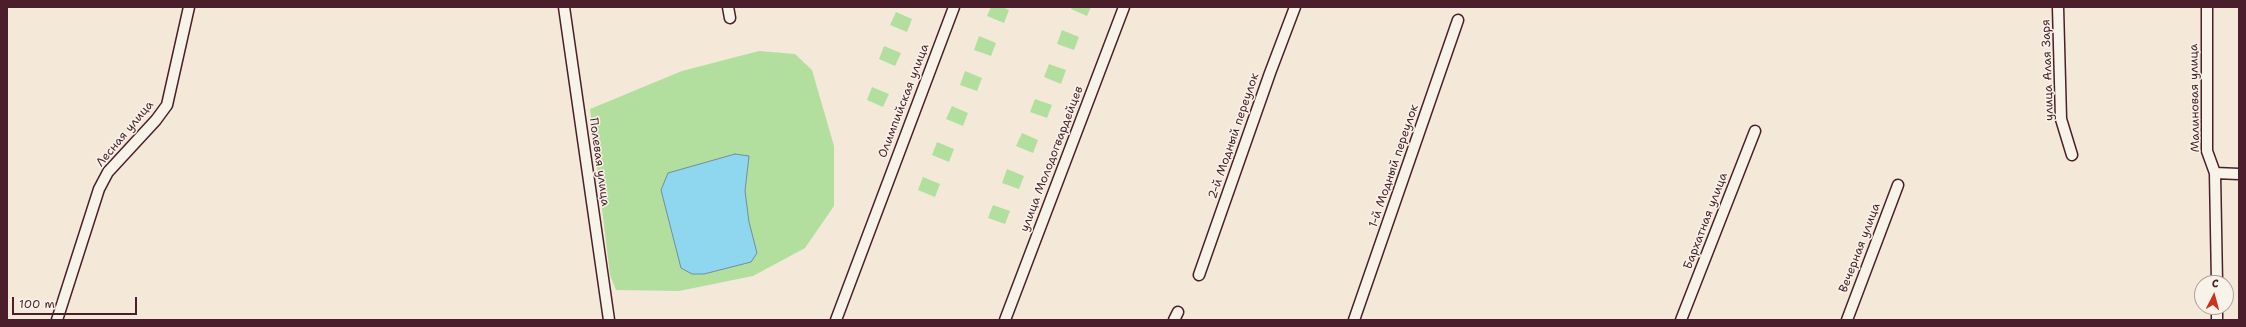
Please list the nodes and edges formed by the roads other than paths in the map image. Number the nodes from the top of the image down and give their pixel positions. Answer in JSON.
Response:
{"nodes":[{"id":1,"x":189,"y":7,"type":"edge"},
{"id":2,"x":564,"y":7,"type":"edge"},
{"id":3,"x":728,"y":7,"type":"edge"},
{"id":4,"x":954,"y":7,"type":"edge"},
{"id":5,"x":1124,"y":7,"type":"edge"},
{"id":6,"x":1296,"y":7,"type":"edge"},
{"id":7,"x":2058,"y":7,"type":"edge"},
{"id":8,"x":2207,"y":7,"type":"edge"},
{"id":9,"x":730,"y":18,"type":"dead end"},
{"id":10,"x":1458,"y":20,"type":"dead end"},
{"id":11,"x":1755,"y":131,"type":"dead end"},
{"id":12,"x":2072,"y":155,"type":"dead end"},
{"id":13,"x":2215,"y":174,"type":"junction"},
{"id":14,"x":2239,"y":174,"type":"edge"},
{"id":15,"x":1898,"y":185,"type":"dead end"},
{"id":16,"x":1199,"y":275,"type":"dead end"},
{"id":17,"x":2216,"y":275,"type":"edge"},
{"id":18,"x":57,"y":320,"type":"edge"},
{"id":19,"x":609,"y":320,"type":"edge"},
{"id":20,"x":836,"y":320,"type":"edge"},
{"id":21,"x":1005,"y":320,"type":"edge"},
{"id":22,"x":1354,"y":320,"type":"edge"},
{"id":23,"x":1681,"y":320,"type":"edge"},
{"id":24,"x":1847,"y":320,"type":"edge"}],
"edges":[{"from":1,"to":18,"type":"street","name":"Лесная улица"},
{"from":2,"to":19,"type":"street","name":"Полевая улица"},
{"from":3,"to":9,"type":"street"},
{"from":4,"to":20,"type":"street","name":"Олимпийская улица"},
{"from":5,"to":21,"type":"street","name":"улица Молодогвардейцев"},
{"from":6,"to":16,"type":"street","name":"2-й Модный переулок"},
{"from":7,"to":12,"type":"street","name":"улица Алая Заря"},
{"from":8,"to":13,"type":"street","name":"Малиновая улица"},
{"from":10,"to":22,"type":"street","name":"1-й Модный переулок"},
{"from":11,"to":23,"type":"street","name":"Бархатная улица"},
{"from":13,"to":14,"type":"street"},
{"from":13,"to":17,"type":"street","name":"Малиновая улица"},
{"from":15,"to":24,"type":"street","name":"Вечерная улица"}]}
